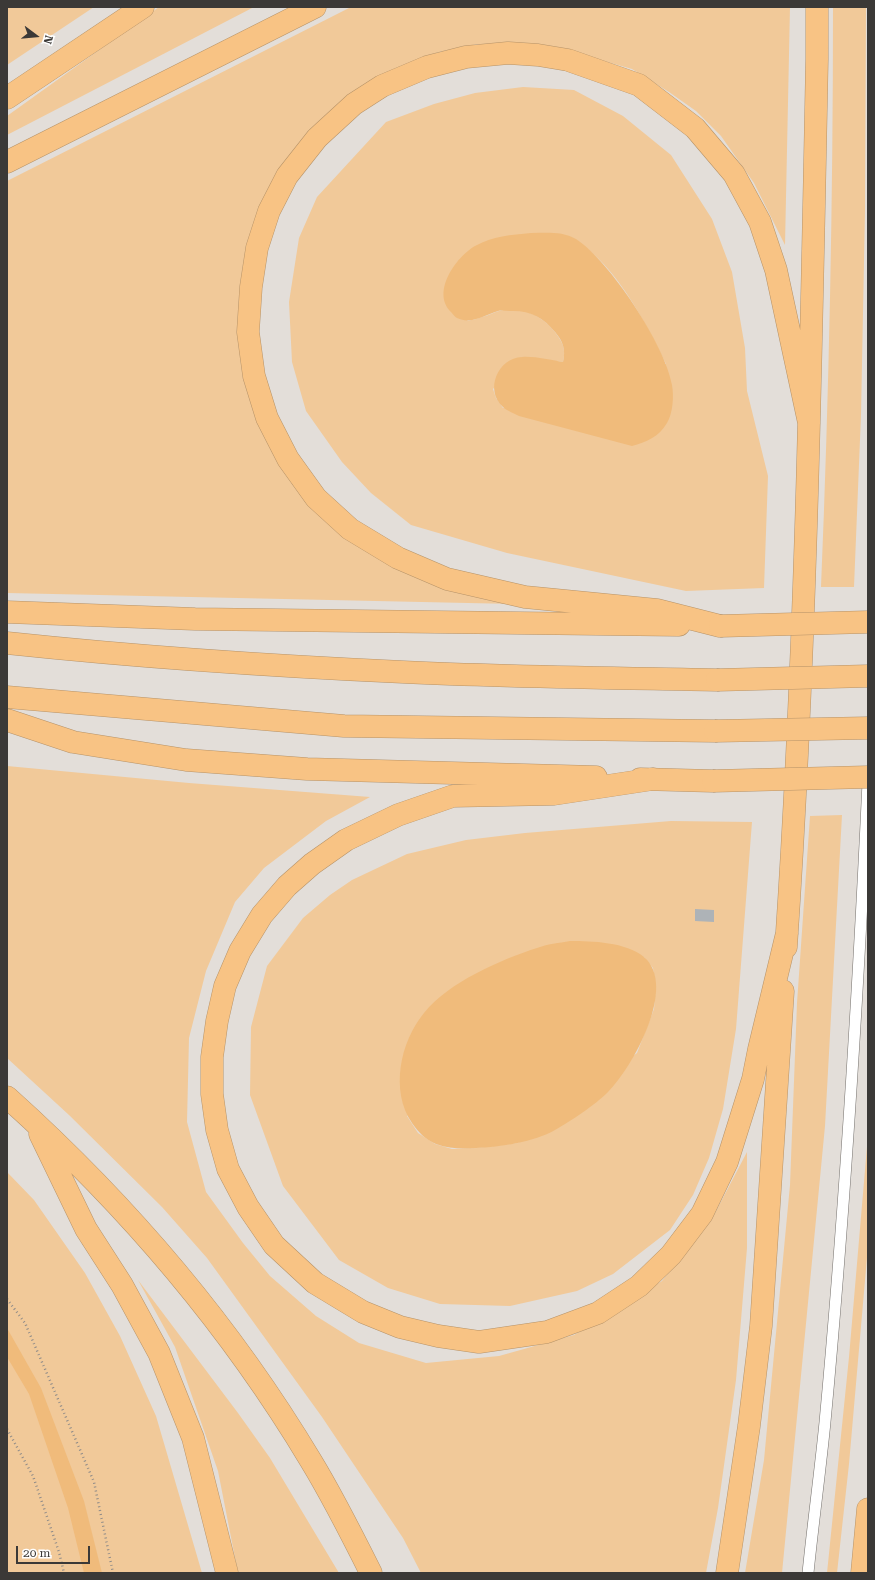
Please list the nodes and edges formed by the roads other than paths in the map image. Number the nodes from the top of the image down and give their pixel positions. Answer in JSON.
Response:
{"nodes":[{"id":1,"x":143,"y":7,"type":"edge"},
{"id":2,"x":315,"y":7,"type":"edge"},
{"id":3,"x":817,"y":7,"type":"edge"},
{"id":4,"x":7,"y":98,"type":"edge"},
{"id":5,"x":7,"y":162,"type":"edge"},
{"id":6,"x":809,"y":423,"type":"junction"},
{"id":7,"x":7,"y":612,"type":"edge"},
{"id":8,"x":868,"y":622,"type":"edge"},
{"id":9,"x":720,"y":626,"type":"junction"},
{"id":10,"x":7,"y":643,"type":"edge"},
{"id":11,"x":868,"y":676,"type":"edge"},
{"id":12,"x":7,"y":697,"type":"edge"},
{"id":13,"x":7,"y":720,"type":"edge"},
{"id":14,"x":868,"y":728,"type":"edge"},
{"id":15,"x":868,"y":777,"type":"edge"},
{"id":16,"x":653,"y":779,"type":"junction"},
{"id":17,"x":868,"y":782,"type":"edge"},
{"id":18,"x":787,"y":932,"type":"junction"},
{"id":19,"x":7,"y":1096,"type":"edge"},
{"id":20,"x":33,"y":1120,"type":"junction"},
{"id":21,"x":868,"y":1509,"type":"edge"},
{"id":22,"x":227,"y":1573,"type":"edge"},
{"id":23,"x":371,"y":1573,"type":"edge"},
{"id":24,"x":727,"y":1573,"type":"edge"},
{"id":25,"x":808,"y":1573,"type":"edge"},
{"id":26,"x":862,"y":1573,"type":"edge"}],
"edges":[{"from":1,"to":4,"type":"highway"},
{"from":2,"to":5,"type":"highway"},
{"from":3,"to":6,"type":"highway"},
{"from":6,"to":9,"type":"highway"},
{"from":6,"to":18,"type":"highway"},
{"from":7,"to":9,"type":"highway"},
{"from":8,"to":9,"type":"highway","bridge":true},
{"from":10,"to":11,"type":"highway","bridge":true},
{"from":12,"to":14,"type":"highway","bridge":true},
{"from":13,"to":16,"type":"highway"},
{"from":15,"to":16,"type":"highway","bridge":true},
{"from":16,"to":18,"type":"highway"},
{"from":17,"to":25,"type":"lane"},
{"from":18,"to":24,"type":"highway"},
{"from":19,"to":20,"type":"highway"},
{"from":20,"to":22,"type":"highway"},
{"from":20,"to":23,"type":"highway"},
{"from":21,"to":26,"type":"highway"}]}
